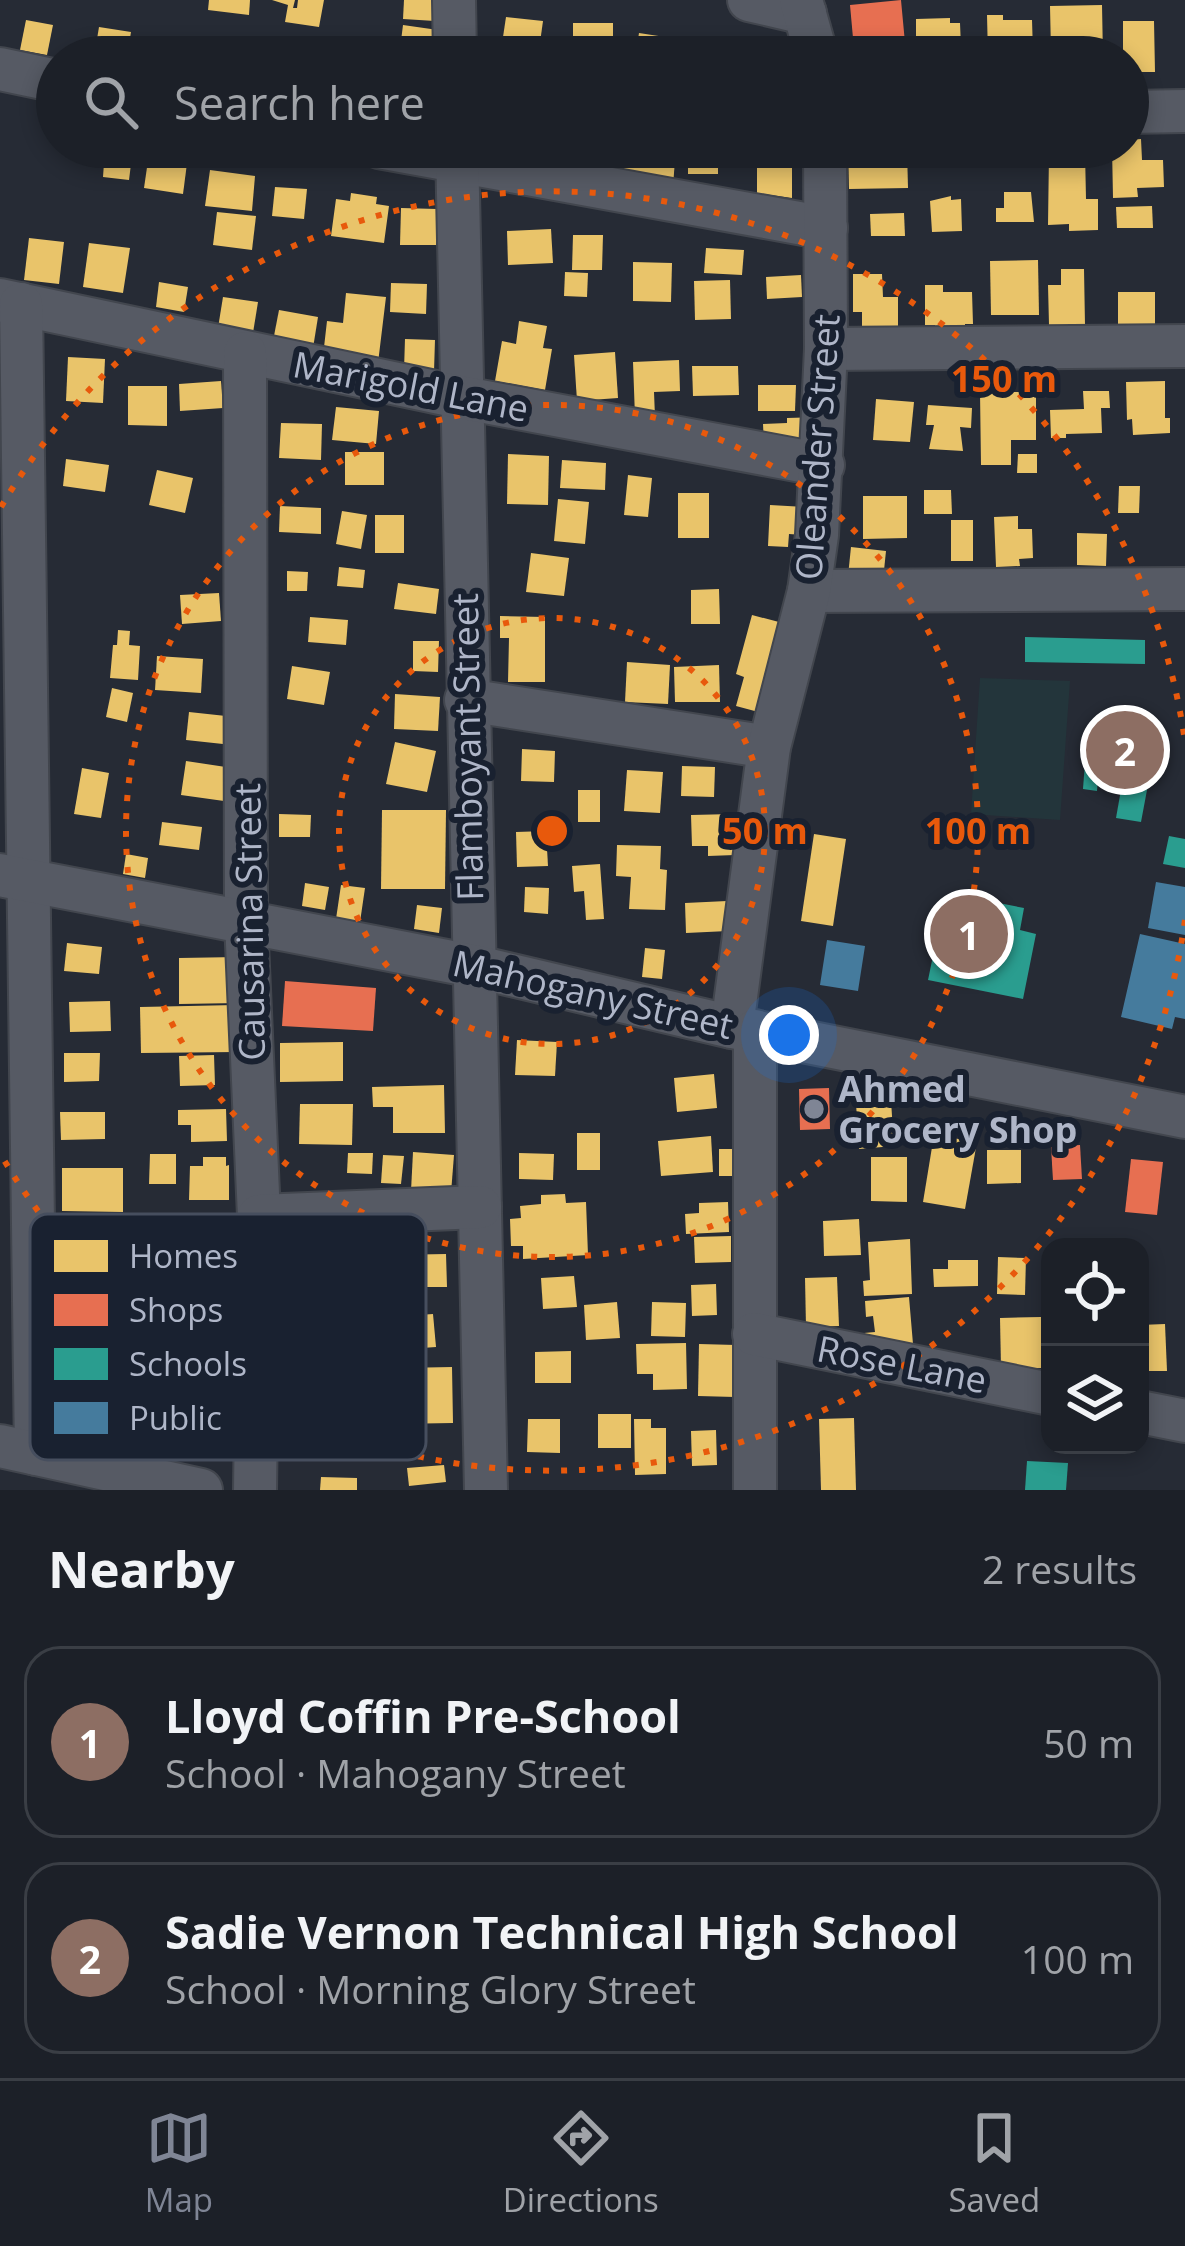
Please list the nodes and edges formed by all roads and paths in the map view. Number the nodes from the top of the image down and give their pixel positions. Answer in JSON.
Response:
{"nodes":[{"id":1,"x":454,"y":0,"type":"edge"},
{"id":2,"x":748,"y":0,"type":"edge"},
{"id":3,"x":803,"y":6,"type":"edge"},
{"id":4,"x":455,"y":36,"type":"edge"},
{"id":5,"x":811,"y":36,"type":"edge"},
{"id":6,"x":0,"y":69,"type":"edge"},
{"id":7,"x":36,"y":77,"type":"edge"},
{"id":8,"x":1185,"y":111,"type":"edge"},
{"id":9,"x":1149,"y":112,"type":"edge"},
{"id":10,"x":457,"y":168,"type":"edge"},
{"id":11,"x":523,"y":168,"type":"edge"},
{"id":12,"x":825,"y":168,"type":"edge"},
{"id":13,"x":826,"y":228,"type":"junction"},
{"id":14,"x":11,"y":302,"type":"edge"},
{"id":15,"x":1185,"y":346,"type":"edge"},
{"id":16,"x":826,"y":349,"type":"junction"},
{"id":17,"x":245,"y":353,"type":"junction"},
{"id":18,"x":459,"y":397,"type":"junction"},
{"id":19,"x":823,"y":465,"type":"junction"},
{"id":20,"x":1185,"y":589,"type":"edge"},
{"id":21,"x":809,"y":591,"type":"junction"},
{"id":22,"x":466,"y":700,"type":"junction"},
{"id":23,"x":769,"y":747,"type":"junction"},
{"id":24,"x":14,"y":878,"type":"edge"},
{"id":25,"x":246,"y":921,"type":"junction"},
{"id":26,"x":473,"y":966,"type":"junction"},
{"id":27,"x":744,"y":1029,"type":"junction"},
{"id":28,"x":1185,"y":1117,"type":"edge"},
{"id":29,"x":480,"y":1207,"type":"junction"},
{"id":30,"x":259,"y":1214,"type":"edge"},
{"id":31,"x":308,"y":1214,"type":"edge"},
{"id":32,"x":754,"y":1334,"type":"junction"},
{"id":33,"x":1041,"y":1392,"type":"edge"},
{"id":34,"x":1149,"y":1414,"type":"edge"},
{"id":35,"x":1185,"y":1421,"type":"edge"},
{"id":36,"x":18,"y":1450,"type":"edge"},
{"id":37,"x":64,"y":1460,"type":"edge"},
{"id":38,"x":255,"y":1460,"type":"edge"},
{"id":39,"x":201,"y":1490,"type":"edge"},
{"id":40,"x":255,"y":1490,"type":"edge"},
{"id":41,"x":486,"y":1490,"type":"edge"},
{"id":42,"x":755,"y":1490,"type":"edge"}],
"edges":[{"from":1,"to":4,"type":"street"},
{"from":2,"to":3,"type":"street"},
{"from":3,"to":5,"type":"street"},
{"from":6,"to":7,"type":"street"},
{"from":8,"to":9,"type":"street"},
{"from":10,"to":18,"type":"street","name":"Flamboyant Street"},
{"from":11,"to":13,"type":"street"},
{"from":12,"to":13,"type":"street","name":"Oleander Street"},
{"from":13,"to":16,"type":"street","name":"Oleander Street"},
{"from":14,"to":17,"type":"street","name":"Marigold Lane"},
{"from":14,"to":24,"type":"street"},
{"from":15,"to":16,"type":"street"},
{"from":16,"to":19,"type":"street","name":"Oleander Street"},
{"from":17,"to":18,"type":"street","name":"Marigold Lane"},
{"from":17,"to":25,"type":"street","name":"Causarina Street"},
{"from":18,"to":19,"type":"street","name":"Marigold Lane"},
{"from":18,"to":22,"type":"street","name":"Flamboyant Street"},
{"from":19,"to":21,"type":"street","name":"Oleander Street"},
{"from":20,"to":21,"type":"street"},
{"from":21,"to":23,"type":"street","name":"Oleander Street"},
{"from":22,"to":23,"type":"street"},
{"from":22,"to":26,"type":"street","name":"Flamboyant Street"},
{"from":23,"to":27,"type":"street","name":"Oleander Street"},
{"from":24,"to":25,"type":"street","name":"Mahogany Street"},
{"from":24,"to":36,"type":"street"},
{"from":25,"to":26,"type":"street","name":"Mahogany Street"},
{"from":25,"to":30,"type":"street","name":"Causarina Street"},
{"from":26,"to":27,"type":"street","name":"Mahogany Street"},
{"from":26,"to":29,"type":"street","name":"Flamboyant Street"},
{"from":27,"to":28,"type":"street","name":"Mahogany Street"},
{"from":27,"to":32,"type":"street","name":"Oleander Street"},
{"from":29,"to":31,"type":"street"},
{"from":29,"to":41,"type":"street","name":"Flamboyant Street"},
{"from":32,"to":33,"type":"street","name":"Rose Lane"},
{"from":32,"to":42,"type":"street","name":"Oleander Street"},
{"from":34,"to":35,"type":"street"},
{"from":37,"to":39,"type":"street"},
{"from":38,"to":40,"type":"street","name":"Causarina Street"}]}
